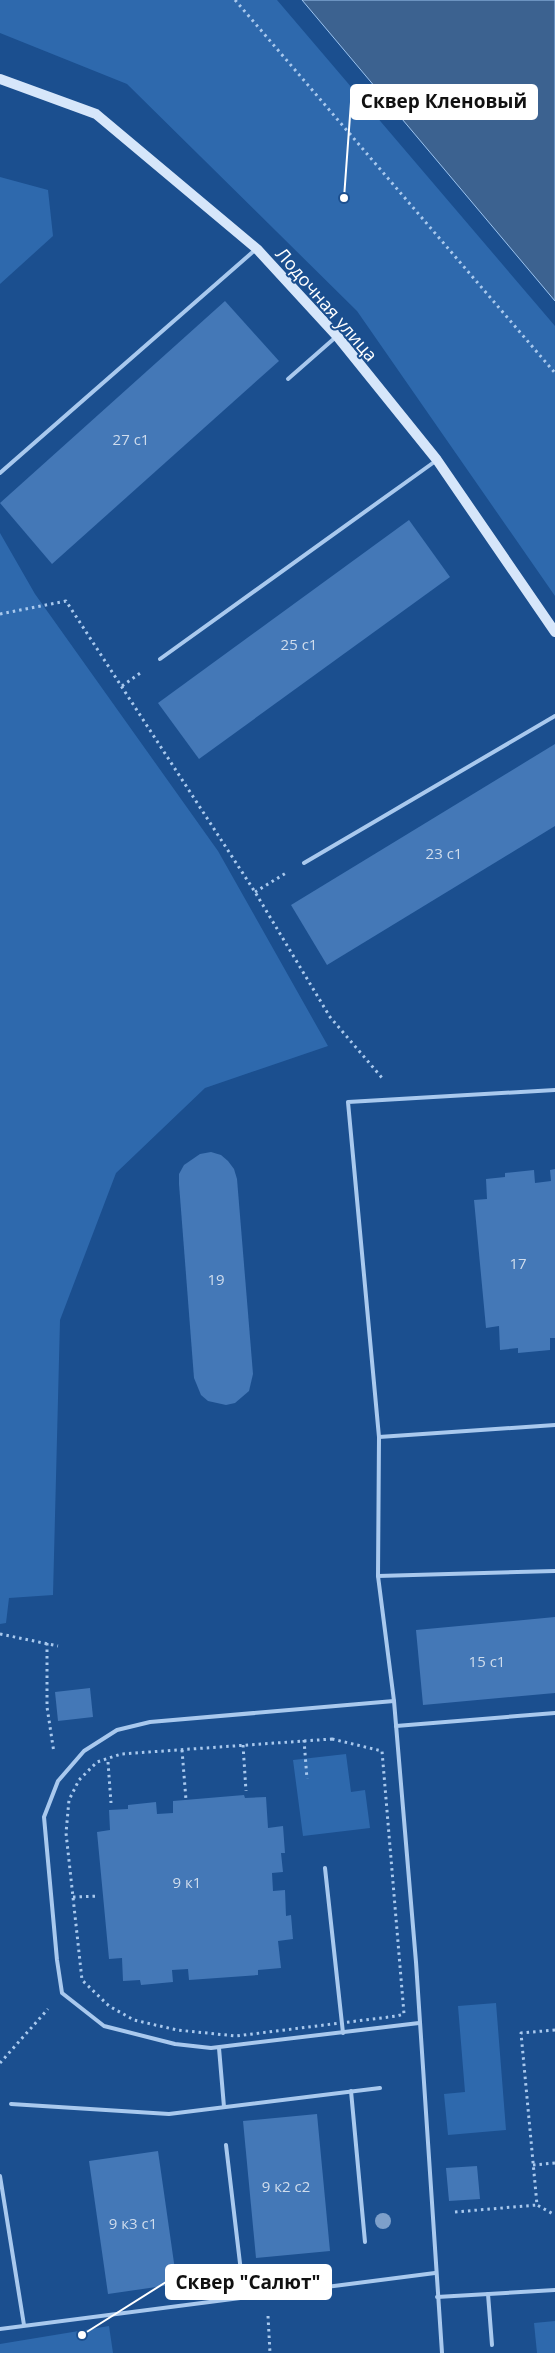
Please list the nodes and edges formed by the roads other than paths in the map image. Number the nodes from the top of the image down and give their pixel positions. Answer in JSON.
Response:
{"nodes":[{"id":1,"x":0,"y":79,"type":"edge"},
{"id":2,"x":257,"y":249,"type":"junction"},
{"id":3,"x":337,"y":336,"type":"junction"},
{"id":4,"x":288,"y":379,"type":"dead end"},
{"id":5,"x":437,"y":460,"type":"junction"},
{"id":6,"x":0,"y":473,"type":"edge"},
{"id":7,"x":555,"y":632,"type":"edge"},
{"id":8,"x":160,"y":659,"type":"road end"},
{"id":9,"x":555,"y":716,"type":"edge"},
{"id":10,"x":304,"y":863,"type":"road end"},
{"id":11,"x":555,"y":1090,"type":"edge"},
{"id":12,"x":555,"y":1425,"type":"edge"},
{"id":13,"x":379,"y":1437,"type":"junction"},
{"id":14,"x":555,"y":1571,"type":"edge"},
{"id":15,"x":378,"y":1576,"type":"junction"},
{"id":16,"x":394,"y":1701,"type":"junction"},
{"id":17,"x":555,"y":1713,"type":"edge"},
{"id":18,"x":396,"y":1726,"type":"junction"},
{"id":19,"x":325,"y":1868,"type":"dead end"},
{"id":20,"x":419,"y":2024,"type":"junction"},
{"id":21,"x":343,"y":2033,"type":"junction"},
{"id":22,"x":218,"y":2048,"type":"junction"},
{"id":23,"x":380,"y":2088,"type":"dead end"},
{"id":24,"x":351,"y":2091,"type":"junction"},
{"id":25,"x":11,"y":2104,"type":"dead end"},
{"id":26,"x":224,"y":2107,"type":"junction"},
{"id":27,"x":226,"y":2145,"type":"dead end"},
{"id":28,"x":0,"y":2176,"type":"edge"},
{"id":29,"x":364,"y":2242,"type":"dead end"},
{"id":30,"x":435,"y":2273,"type":"junction"},
{"id":31,"x":555,"y":2290,"type":"edge"},
{"id":32,"x":488,"y":2294,"type":"junction"},
{"id":33,"x":244,"y":2297,"type":"junction"},
{"id":34,"x":438,"y":2297,"type":"junction"},
{"id":35,"x":24,"y":2325,"type":"junction"},
{"id":36,"x":0,"y":2329,"type":"edge"},
{"id":37,"x":492,"y":2345,"type":"dead end"},
{"id":38,"x":442,"y":2353,"type":"edge"}],
"edges":[{"from":1,"to":2,"type":"street","name":"Лодочная улица"},
{"from":2,"to":3,"type":"street","name":"Лодочная улица"},
{"from":2,"to":6,"type":"lane"},
{"from":3,"to":4,"type":"lane"},
{"from":3,"to":5,"type":"street","name":"Лодочная улица"},
{"from":5,"to":7,"type":"street","name":"Лодочная улица"},
{"from":5,"to":8,"type":"lane"},
{"from":9,"to":10,"type":"lane"},
{"from":11,"to":13,"type":"lane"},
{"from":12,"to":13,"type":"lane"},
{"from":13,"to":15,"type":"lane"},
{"from":14,"to":15,"type":"lane"},
{"from":15,"to":16,"type":"lane"},
{"from":16,"to":18,"type":"lane"},
{"from":16,"to":22,"type":"lane"},
{"from":17,"to":18,"type":"lane"},
{"from":18,"to":20,"type":"lane"},
{"from":19,"to":21,"type":"lane"},
{"from":20,"to":21,"type":"lane"},
{"from":20,"to":30,"type":"lane"},
{"from":21,"to":22,"type":"lane"},
{"from":22,"to":26,"type":"lane"},
{"from":23,"to":24,"type":"lane"},
{"from":24,"to":26,"type":"lane"},
{"from":24,"to":29,"type":"lane"},
{"from":25,"to":26,"type":"lane"},
{"from":27,"to":33,"type":"lane"},
{"from":28,"to":35,"type":"lane"},
{"from":30,"to":33,"type":"lane"},
{"from":30,"to":34,"type":"lane"},
{"from":31,"to":32,"type":"lane"},
{"from":32,"to":34,"type":"lane"},
{"from":32,"to":37,"type":"lane"},
{"from":33,"to":35,"type":"lane"},
{"from":34,"to":38,"type":"lane"},
{"from":35,"to":36,"type":"lane"}]}
